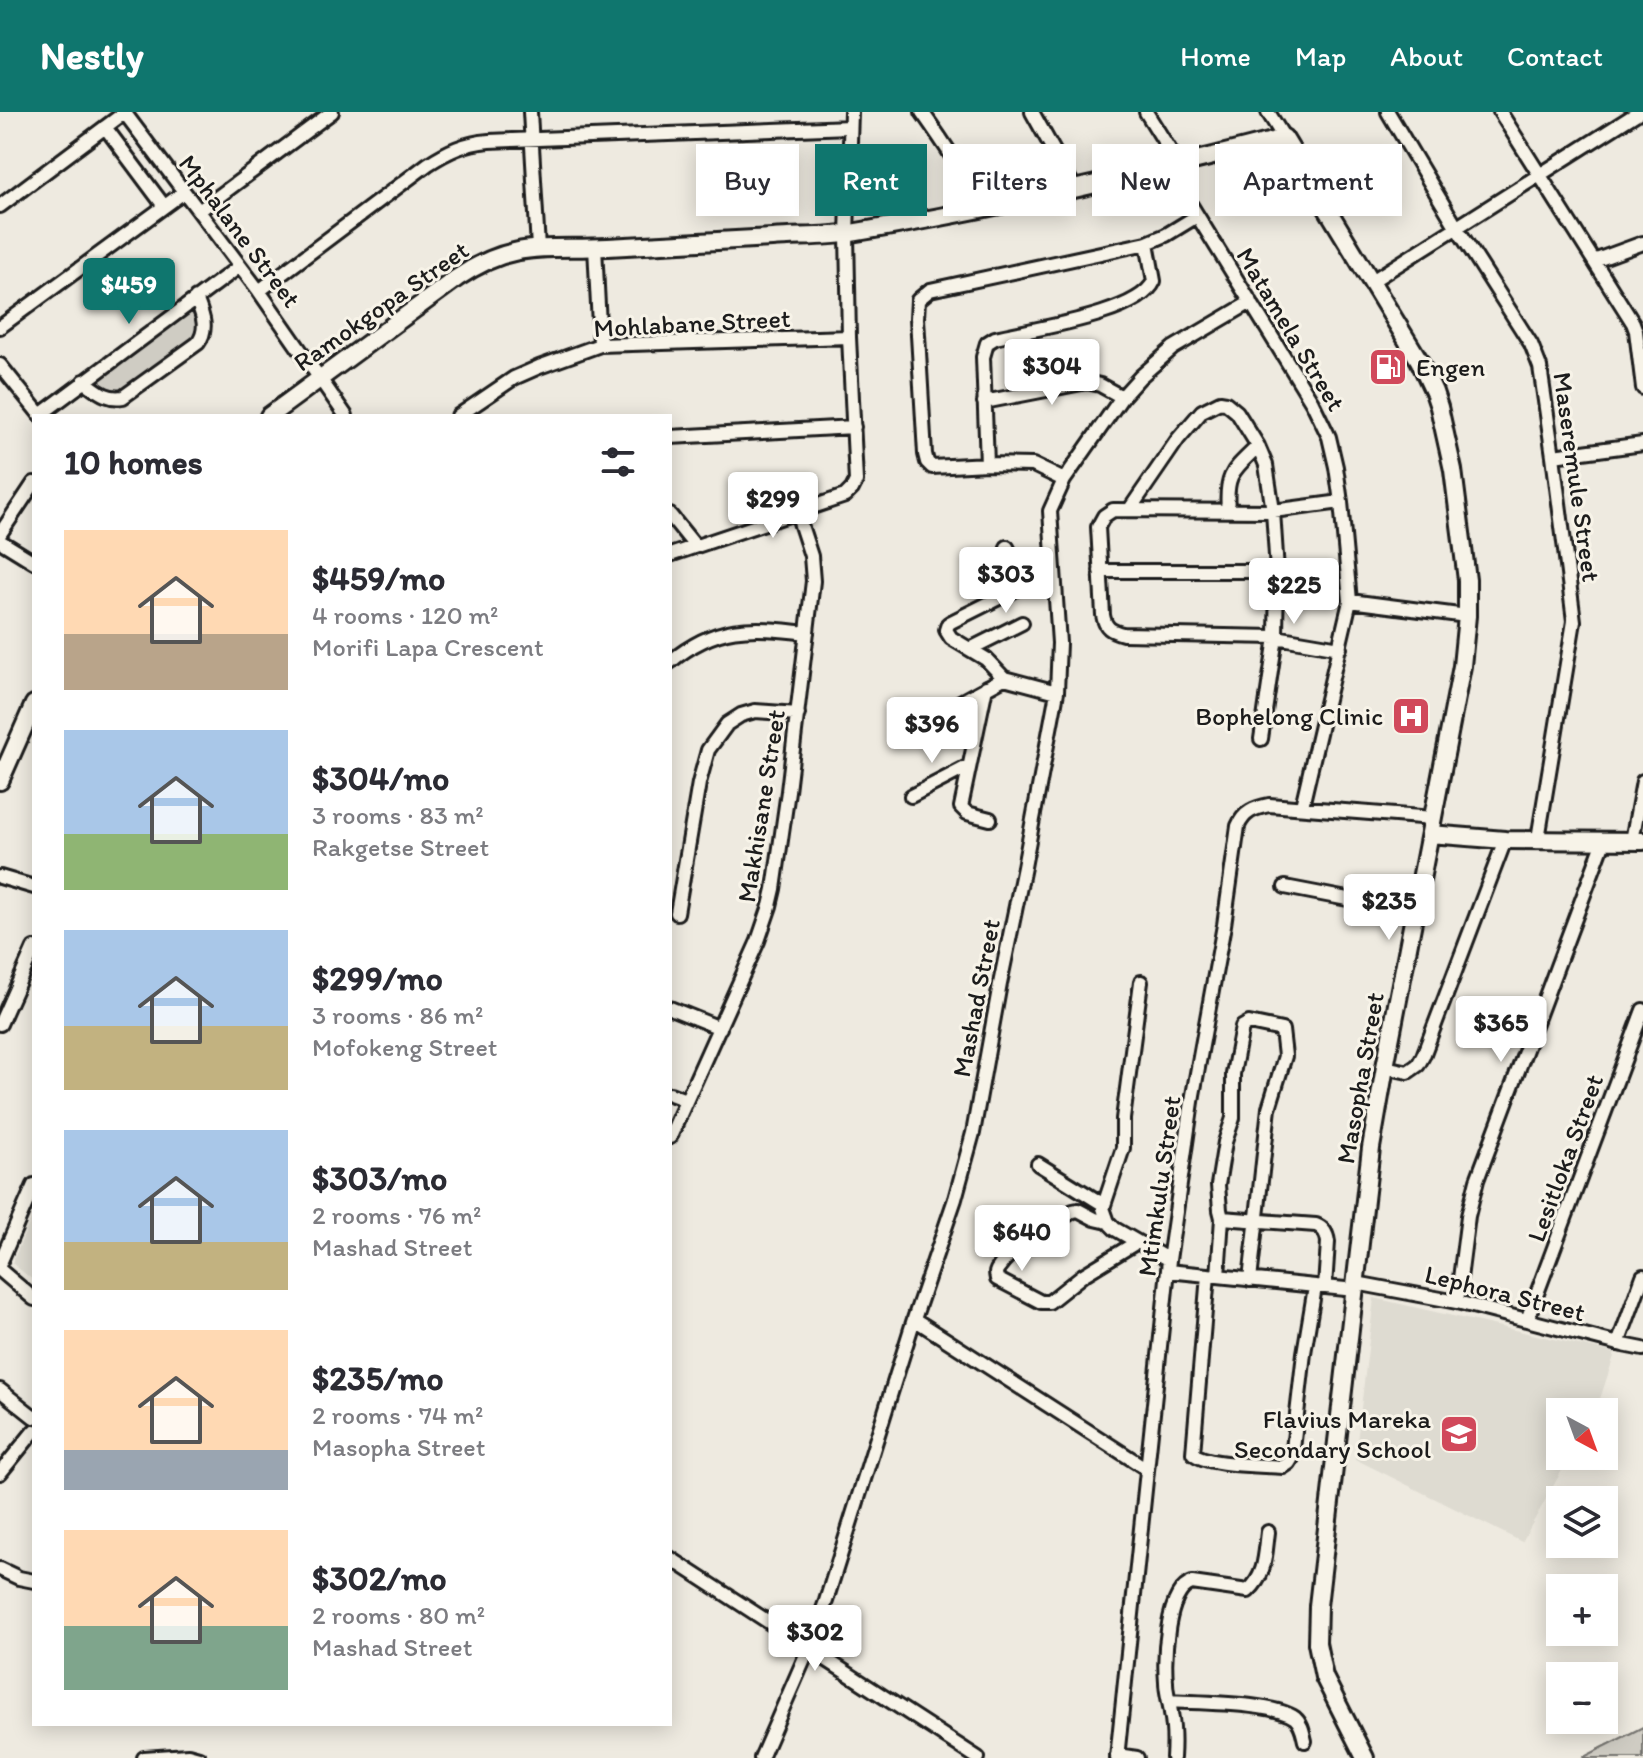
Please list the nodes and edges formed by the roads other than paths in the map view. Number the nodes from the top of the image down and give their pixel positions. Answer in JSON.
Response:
{"nodes":[{"id":1,"x":124,"y":112,"type":"edge"},
{"id":2,"x":332,"y":112,"type":"edge"},
{"id":3,"x":530,"y":112,"type":"edge"},
{"id":4,"x":851,"y":112,"type":"edge"},
{"id":5,"x":922,"y":112,"type":"edge"},
{"id":6,"x":1032,"y":112,"type":"edge"},
{"id":7,"x":1146,"y":112,"type":"edge"},
{"id":8,"x":1268,"y":112,"type":"edge"},
{"id":9,"x":1388,"y":112,"type":"edge"},
{"id":10,"x":1500,"y":112,"type":"edge"},
{"id":11,"x":1639,"y":112,"type":"edge"},
{"id":12,"x":105,"y":127,"type":"junction"},
{"id":13,"x":850,"y":127,"type":"junction"},
{"id":14,"x":1284,"y":138,"type":"junction"},
{"id":15,"x":532,"y":140,"type":"junction"},
{"id":16,"x":1050,"y":144,"type":"edge"},
{"id":17,"x":1162,"y":144,"type":"edge"},
{"id":18,"x":943,"y":145,"type":"edge"},
{"id":19,"x":1199,"y":160,"type":"edge"},
{"id":20,"x":1539,"y":175,"type":"junction"},
{"id":21,"x":184,"y":192,"type":"junction"},
{"id":22,"x":0,"y":206,"type":"edge"},
{"id":23,"x":164,"y":206,"type":"junction"},
{"id":24,"x":199,"y":211,"type":"junction"},
{"id":25,"x":943,"y":216,"type":"edge"},
{"id":26,"x":1197,"y":216,"type":"joint"},
{"id":27,"x":1457,"y":228,"type":"junction"},
{"id":28,"x":847,"y":234,"type":"junction"},
{"id":29,"x":1147,"y":243,"type":"junction"},
{"id":30,"x":1643,"y":243,"type":"edge"},
{"id":31,"x":595,"y":247,"type":"junction"},
{"id":32,"x":538,"y":248,"type":"junction"},
{"id":33,"x":1594,"y":261,"type":"junction"},
{"id":34,"x":240,"y":266,"type":"junction"},
{"id":35,"x":1372,"y":281,"type":"junction"},
{"id":36,"x":259,"y":291,"type":"junction"},
{"id":37,"x":196,"y":298,"type":"junction"},
{"id":38,"x":1251,"y":302,"type":"junction"},
{"id":39,"x":0,"y":327,"type":"edge"},
{"id":40,"x":1639,"y":330,"type":"edge"},
{"id":41,"x":849,"y":337,"type":"junction"},
{"id":42,"x":600,"y":345,"type":"junction"},
{"id":43,"x":0,"y":365,"type":"edge"},
{"id":44,"x":320,"y":379,"type":"junction"},
{"id":45,"x":84,"y":381,"type":"junction"},
{"id":46,"x":1643,"y":388,"type":"edge"},
{"id":47,"x":1122,"y":397,"type":"junction"},
{"id":48,"x":984,"y":402,"type":"junction"},
{"id":49,"x":40,"y":414,"type":"edge"},
{"id":50,"x":42,"y":414,"type":"edge"},
{"id":51,"x":272,"y":414,"type":"edge"},
{"id":52,"x":345,"y":414,"type":"edge"},
{"id":53,"x":461,"y":414,"type":"edge"},
{"id":54,"x":854,"y":427,"type":"junction"},
{"id":55,"x":672,"y":437,"type":"edge"},
{"id":56,"x":1643,"y":444,"type":"edge"},
{"id":57,"x":1258,"y":446,"type":"junction"},
{"id":58,"x":1553,"y":456,"type":"junction"},
{"id":59,"x":987,"y":464,"type":"junction"},
{"id":60,"x":1064,"y":480,"type":"junction"},
{"id":61,"x":32,"y":486,"type":"edge"},
{"id":62,"x":1341,"y":502,"type":"junction"},
{"id":63,"x":1130,"y":509,"type":"junction"},
{"id":64,"x":1228,"y":510,"type":"junction"},
{"id":65,"x":1273,"y":511,"type":"junction"},
{"id":66,"x":797,"y":513,"type":"junction"},
{"id":67,"x":672,"y":517,"type":"edge"},
{"id":68,"x":0,"y":534,"type":"edge"},
{"id":69,"x":0,"y":541,"type":"edge"},
{"id":70,"x":695,"y":546,"type":"junction"},
{"id":71,"x":1007,"y":547,"type":"dead end"},
{"id":72,"x":672,"y":554,"type":"edge"},
{"id":73,"x":32,"y":561,"type":"edge"},
{"id":74,"x":1100,"y":571,"type":"junction"},
{"id":75,"x":1277,"y":571,"type":"junction"},
{"id":76,"x":1350,"y":601,"type":"junction"},
{"id":77,"x":1467,"y":616,"type":"junction"},
{"id":78,"x":1022,"y":623,"type":"dead end"},
{"id":79,"x":807,"y":633,"type":"junction"},
{"id":80,"x":1276,"y":637,"type":"junction"},
{"id":81,"x":1340,"y":648,"type":"junction"},
{"id":82,"x":970,"y":649,"type":"junction"},
{"id":83,"x":672,"y":660,"type":"edge"},
{"id":84,"x":1004,"y":678,"type":"junction"},
{"id":85,"x":986,"y":687,"type":"junction"},
{"id":86,"x":1057,"y":692,"type":"junction"},
{"id":87,"x":32,"y":709,"type":"edge"},
{"id":88,"x":798,"y":714,"type":"junction"},
{"id":89,"x":919,"y":725,"type":"dead end"},
{"id":90,"x":1261,"y":739,"type":"dead end"},
{"id":91,"x":969,"y":766,"type":"junction"},
{"id":92,"x":0,"y":781,"type":"edge"},
{"id":93,"x":1643,"y":781,"type":"edge"},
{"id":94,"x":911,"y":796,"type":"dead end"},
{"id":95,"x":1302,"y":806,"type":"junction"},
{"id":96,"x":990,"y":819,"type":"dead end"},
{"id":97,"x":1431,"y":826,"type":"junction"},
{"id":98,"x":1538,"y":839,"type":"junction"},
{"id":99,"x":1505,"y":840,"type":"junction"},
{"id":100,"x":1604,"y":841,"type":"junction"},
{"id":101,"x":1637,"y":841,"type":"edge"},
{"id":102,"x":0,"y":877,"type":"edge"},
{"id":103,"x":32,"y":886,"type":"edge"},
{"id":104,"x":1285,"y":887,"type":"dead end"},
{"id":105,"x":1415,"y":912,"type":"junction"},
{"id":106,"x":677,"y":913,"type":"dead end"},
{"id":107,"x":32,"y":952,"type":"edge"},
{"id":108,"x":1141,"y":982,"type":"dead end"},
{"id":109,"x":672,"y":1009,"type":"edge"},
{"id":110,"x":1643,"y":1010,"type":"edge"},
{"id":111,"x":0,"y":1024,"type":"edge"},
{"id":112,"x":720,"y":1028,"type":"junction"},
{"id":113,"x":1385,"y":1067,"type":"junction"},
{"id":114,"x":672,"y":1095,"type":"edge"},
{"id":115,"x":686,"y":1100,"type":"junction"},
{"id":116,"x":672,"y":1132,"type":"edge"},
{"id":117,"x":1038,"y":1164,"type":"dead end"},
{"id":118,"x":32,"y":1190,"type":"edge"},
{"id":119,"x":1104,"y":1205,"type":"junction"},
{"id":120,"x":1222,"y":1218,"type":"junction"},
{"id":121,"x":1257,"y":1221,"type":"junction"},
{"id":122,"x":1108,"y":1222,"type":"junction"},
{"id":123,"x":1137,"y":1242,"type":"junction"},
{"id":124,"x":0,"y":1263,"type":"edge"},
{"id":125,"x":1169,"y":1265,"type":"junction"},
{"id":126,"x":0,"y":1270,"type":"edge"},
{"id":127,"x":1213,"y":1276,"type":"junction"},
{"id":128,"x":1643,"y":1276,"type":"edge"},
{"id":129,"x":1250,"y":1280,"type":"junction"},
{"id":130,"x":1356,"y":1286,"type":"junction"},
{"id":131,"x":1320,"y":1287,"type":"junction"},
{"id":132,"x":32,"y":1297,"type":"edge"},
{"id":133,"x":1457,"y":1302,"type":"junction"},
{"id":134,"x":914,"y":1319,"type":"junction"},
{"id":135,"x":1527,"y":1320,"type":"junction"},
{"id":136,"x":1618,"y":1344,"type":"junction"},
{"id":137,"x":1643,"y":1349,"type":"edge"},
{"id":138,"x":0,"y":1390,"type":"edge"},
{"id":139,"x":32,"y":1415,"type":"edge"},
{"id":140,"x":32,"y":1433,"type":"edge"},
{"id":141,"x":1147,"y":1469,"type":"junction"},
{"id":142,"x":0,"y":1473,"type":"edge"},
{"id":143,"x":1268,"y":1532,"type":"dead end"},
{"id":144,"x":672,"y":1559,"type":"edge"},
{"id":145,"x":0,"y":1569,"type":"edge"},
{"id":146,"x":32,"y":1580,"type":"edge"},
{"id":147,"x":809,"y":1648,"type":"junction"},
{"id":148,"x":1169,"y":1701,"type":"junction"},
{"id":149,"x":1305,"y":1741,"type":"dead end"},
{"id":150,"x":1117,"y":1756,"type":"edge"},
{"id":151,"x":144,"y":1758,"type":"edge"},
{"id":152,"x":199,"y":1758,"type":"edge"},
{"id":153,"x":761,"y":1758,"type":"edge"},
{"id":154,"x":978,"y":1758,"type":"edge"},
{"id":155,"x":1137,"y":1758,"type":"edge"},
{"id":156,"x":1173,"y":1758,"type":"edge"},
{"id":157,"x":1365,"y":1758,"type":"edge"}],
"edges":[{"from":1,"to":12,"type":"street"},
{"from":1,"to":21,"type":"street","name":"Mphalane Street"},
{"from":2,"to":24,"type":"street"},
{"from":3,"to":15,"type":"street"},
{"from":4,"to":13,"type":"street"},
{"from":5,"to":18,"type":"street"},
{"from":6,"to":16,"type":"street"},
{"from":7,"to":17,"type":"street","name":"Matamela Street"},
{"from":8,"to":14,"type":"street","name":"Masopha Street"},
{"from":9,"to":27,"type":"street","name":"Maseremule Street"},
{"from":10,"to":20,"type":"street"},
{"from":11,"to":20,"type":"street"},
{"from":12,"to":22,"type":"street"},
{"from":12,"to":23,"type":"street"},
{"from":13,"to":15,"type":"street"},
{"from":13,"to":28,"type":"street"},
{"from":14,"to":19,"type":"street","name":"Ramokgopa Street"},
{"from":14,"to":35,"type":"street","name":"Masopha Street"},
{"from":15,"to":32,"type":"street"},
{"from":15,"to":36,"type":"street"},
{"from":20,"to":27,"type":"street"},
{"from":20,"to":33,"type":"street"},
{"from":21,"to":23,"type":"street"},
{"from":21,"to":24,"type":"street","name":"Mphalane Street"},
{"from":23,"to":39,"type":"street"},
{"from":24,"to":34,"type":"street","name":"Mphalane Street"},
{"from":25,"to":28,"type":"street","name":"Ramokgopa Street"},
{"from":26,"to":29,"type":"street"},
{"from":26,"to":38,"type":"street","name":"Matamela Street"},
{"from":27,"to":35,"type":"street"},
{"from":27,"to":58,"type":"street","name":"Maseremule Street"},
{"from":28,"to":31,"type":"street","name":"Ramokgopa Street"},
{"from":28,"to":41,"type":"street"},
{"from":29,"to":48,"type":"street"},
{"from":29,"to":59,"type":"street"},
{"from":30,"to":33,"type":"street"},
{"from":31,"to":32,"type":"street","name":"Ramokgopa Street"},
{"from":31,"to":42,"type":"street"},
{"from":32,"to":44,"type":"street","name":"Ramokgopa Street"},
{"from":33,"to":40,"type":"street"},
{"from":34,"to":36,"type":"street","name":"Mphalane Street"},
{"from":34,"to":37,"type":"street"},
{"from":35,"to":77,"type":"street","name":"Masopha Street"},
{"from":36,"to":44,"type":"street","name":"Mphalane Street"},
{"from":37,"to":45,"type":"street"},
{"from":37,"to":45,"type":"street"},
{"from":38,"to":47,"type":"street","name":"Mashad Street"},
{"from":38,"to":62,"type":"street","name":"Matamela Street"},
{"from":40,"to":46,"type":"street"},
{"from":41,"to":42,"type":"street","name":"Mohlabane Street"},
{"from":41,"to":54,"type":"street"},
{"from":42,"to":53,"type":"street","name":"Mohlabane Street"},
{"from":43,"to":49,"type":"street"},
{"from":44,"to":51,"type":"street","name":"Ramokgopa Street"},
{"from":44,"to":52,"type":"street","name":"Mphalane Street"},
{"from":45,"to":50,"type":"street"},
{"from":47,"to":48,"type":"street"},
{"from":47,"to":60,"type":"street","name":"Mashad Street"},
{"from":48,"to":59,"type":"street"},
{"from":54,"to":55,"type":"street"},
{"from":54,"to":66,"type":"street"},
{"from":56,"to":58,"type":"street"},
{"from":57,"to":63,"type":"street"},
{"from":57,"to":64,"type":"street"},
{"from":57,"to":65,"type":"street"},
{"from":58,"to":98,"type":"street","name":"Maseremule Street"},
{"from":59,"to":60,"type":"street"},
{"from":60,"to":86,"type":"street","name":"Mashad Street"},
{"from":61,"to":68,"type":"street"},
{"from":62,"to":65,"type":"street"},
{"from":62,"to":76,"type":"street","name":"Matamela Street"},
{"from":63,"to":64,"type":"street"},
{"from":63,"to":74,"type":"street"},
{"from":64,"to":65,"type":"street"},
{"from":65,"to":75,"type":"street"},
{"from":66,"to":70,"type":"street"},
{"from":66,"to":79,"type":"street","name":"Makhisane Street"},
{"from":67,"to":70,"type":"street"},
{"from":69,"to":73,"type":"street"},
{"from":70,"to":72,"type":"street"},
{"from":71,"to":82,"type":"street"},
{"from":74,"to":75,"type":"street"},
{"from":74,"to":80,"type":"street"},
{"from":75,"to":80,"type":"street"},
{"from":76,"to":77,"type":"street"},
{"from":76,"to":81,"type":"street","name":"Matamela Street"},
{"from":77,"to":97,"type":"street","name":"Masopha Street"},
{"from":78,"to":82,"type":"street"},
{"from":79,"to":83,"type":"street"},
{"from":79,"to":88,"type":"street","name":"Makhisane Street"},
{"from":80,"to":81,"type":"street"},
{"from":80,"to":90,"type":"street"},
{"from":81,"to":95,"type":"street","name":"Matamela Street"},
{"from":82,"to":84,"type":"street"},
{"from":84,"to":85,"type":"street"},
{"from":84,"to":86,"type":"street"},
{"from":85,"to":89,"type":"street"},
{"from":85,"to":91,"type":"street"},
{"from":86,"to":134,"type":"street","name":"Mashad Street"},
{"from":87,"to":92,"type":"street"},
{"from":88,"to":106,"type":"street"},
{"from":88,"to":112,"type":"street","name":"Makhisane Street"},
{"from":91,"to":94,"type":"street"},
{"from":91,"to":96,"type":"street"},
{"from":93,"to":101,"type":"street"},
{"from":95,"to":97,"type":"street","name":"Mtimkulu Street"},
{"from":95,"to":125,"type":"street","name":"Mtimkulu Street"},
{"from":97,"to":99,"type":"street"},
{"from":97,"to":105,"type":"street","name":"Masopha Street"},
{"from":98,"to":99,"type":"street"},
{"from":98,"to":100,"type":"street"},
{"from":99,"to":113,"type":"street"},
{"from":100,"to":101,"type":"street"},
{"from":100,"to":133,"type":"street"},
{"from":102,"to":103,"type":"street"},
{"from":104,"to":105,"type":"street"},
{"from":105,"to":113,"type":"street","name":"Masopha Street"},
{"from":107,"to":111,"type":"street"},
{"from":108,"to":119,"type":"street"},
{"from":109,"to":112,"type":"street"},
{"from":110,"to":135,"type":"street","name":"Lesitloka Street"},
{"from":112,"to":115,"type":"street","name":"Makhisane Street"},
{"from":113,"to":130,"type":"street","name":"Masopha Street"},
{"from":114,"to":115,"type":"street"},
{"from":115,"to":116,"type":"street","name":"Makhisane Street"},
{"from":117,"to":119,"type":"street"},
{"from":118,"to":124,"type":"street"},
{"from":119,"to":122,"type":"street"},
{"from":120,"to":121,"type":"street"},
{"from":120,"to":121,"type":"street"},
{"from":120,"to":127,"type":"street"},
{"from":121,"to":129,"type":"street"},
{"from":121,"to":131,"type":"street"},
{"from":122,"to":123,"type":"street"},
{"from":122,"to":123,"type":"street"},
{"from":123,"to":125,"type":"street"},
{"from":125,"to":127,"type":"street","name":"Lephora Street"},
{"from":125,"to":141,"type":"street","name":"Mtimkulu Street"},
{"from":126,"to":132,"type":"street"},
{"from":127,"to":129,"type":"street","name":"Lephora Street"},
{"from":127,"to":131,"type":"street"},
{"from":128,"to":136,"type":"street"},
{"from":129,"to":131,"type":"street","name":"Lephora Street"},
{"from":130,"to":131,"type":"street","name":"Lephora Street"},
{"from":130,"to":133,"type":"street","name":"Lephora Street"},
{"from":130,"to":157,"type":"street","name":"Masopha Street"},
{"from":133,"to":135,"type":"street","name":"Lephora Street"},
{"from":134,"to":141,"type":"street"},
{"from":134,"to":147,"type":"street","name":"Mashad Street"},
{"from":135,"to":136,"type":"street","name":"Lephora Street"},
{"from":136,"to":137,"type":"street","name":"Lephora Street"},
{"from":138,"to":139,"type":"street"},
{"from":140,"to":142,"type":"street"},
{"from":141,"to":150,"type":"street","name":"Mtimkulu Street"},
{"from":143,"to":148,"type":"street"},
{"from":144,"to":147,"type":"street"},
{"from":145,"to":146,"type":"street"},
{"from":147,"to":153,"type":"street","name":"Mashad Street"},
{"from":147,"to":154,"type":"street"},
{"from":148,"to":149,"type":"street"},
{"from":148,"to":156,"type":"street"},
{"from":150,"to":155,"type":"street"},
{"from":151,"to":152,"type":"street"}]}
